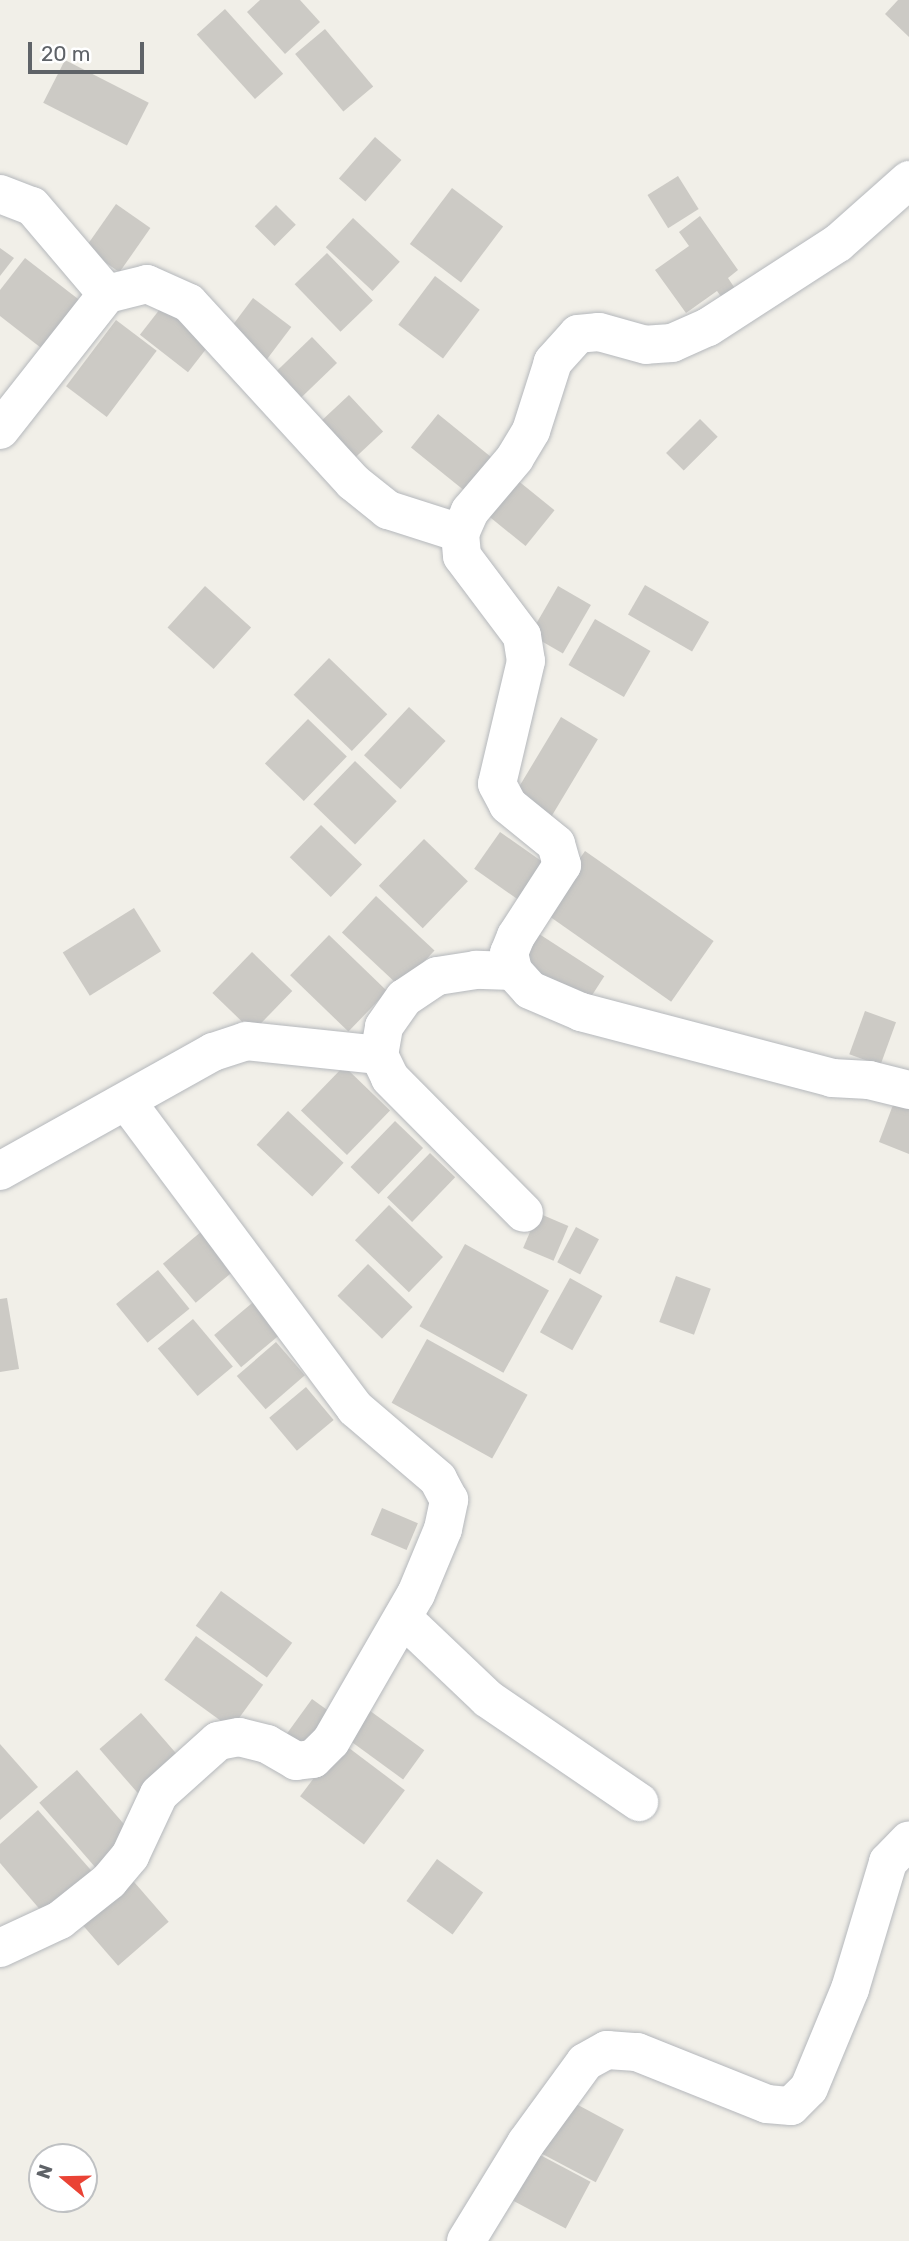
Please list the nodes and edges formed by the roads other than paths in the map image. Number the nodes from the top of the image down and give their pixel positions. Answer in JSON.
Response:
{"nodes":[{"id":1,"x":909,"y":180,"type":"edge"},
{"id":2,"x":0,"y":194,"type":"edge"},
{"id":3,"x":107,"y":293,"type":"junction"},
{"id":4,"x":0,"y":430,"type":"edge"},
{"id":5,"x":460,"y":533,"type":"junction"},
{"id":6,"x":513,"y":971,"type":"junction"},
{"id":7,"x":379,"y":1055,"type":"junction"},
{"id":8,"x":909,"y":1090,"type":"edge"},
{"id":9,"x":128,"y":1103,"type":"junction"},
{"id":10,"x":0,"y":1171,"type":"edge"},
{"id":11,"x":524,"y":1213,"type":"dead end"},
{"id":12,"x":403,"y":1618,"type":"junction"},
{"id":13,"x":639,"y":1802,"type":"dead end"},
{"id":14,"x":909,"y":1840,"type":"edge"},
{"id":15,"x":0,"y":1948,"type":"edge"},
{"id":16,"x":466,"y":2241,"type":"edge"}],
"edges":[{"from":1,"to":5,"type":"street"},
{"from":2,"to":3,"type":"street"},
{"from":3,"to":4,"type":"street"},
{"from":3,"to":5,"type":"street"},
{"from":5,"to":6,"type":"street"},
{"from":6,"to":7,"type":"street"},
{"from":6,"to":8,"type":"street"},
{"from":7,"to":9,"type":"street"},
{"from":7,"to":11,"type":"street"},
{"from":9,"to":10,"type":"street"},
{"from":9,"to":12,"type":"street"},
{"from":12,"to":13,"type":"street"},
{"from":12,"to":15,"type":"street"},
{"from":14,"to":16,"type":"street"}]}
